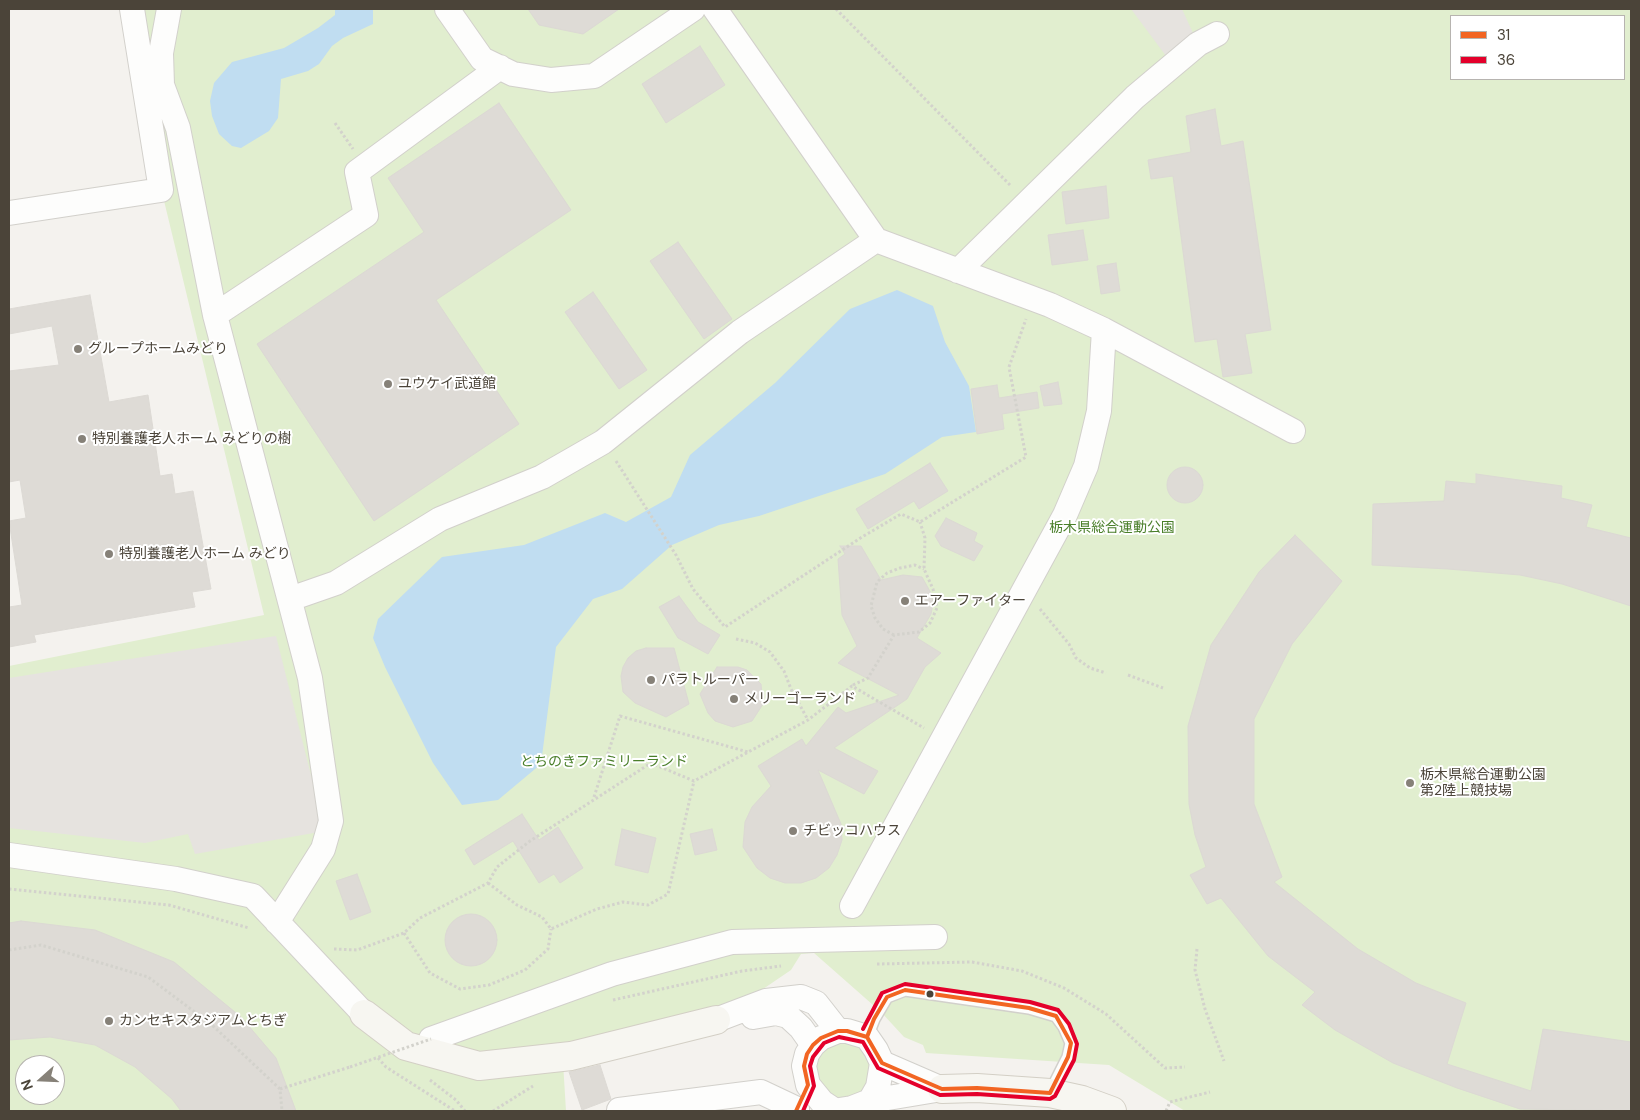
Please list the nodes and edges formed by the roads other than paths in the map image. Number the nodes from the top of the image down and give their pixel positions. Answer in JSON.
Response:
{"nodes":[{"id":1,"x":132,"y":9,"type":"edge"},
{"id":2,"x":169,"y":9,"type":"edge"},
{"id":3,"x":447,"y":9,"type":"edge"},
{"id":4,"x":693,"y":9,"type":"edge"},
{"id":5,"x":715,"y":9,"type":"edge"},
{"id":6,"x":1216,"y":34,"type":"dead end"},
{"id":7,"x":500,"y":67,"type":"junction"},
{"id":8,"x":9,"y":213,"type":"edge"},
{"id":9,"x":876,"y":240,"type":"junction"},
{"id":10,"x":958,"y":271,"type":"junction"},
{"id":11,"x":215,"y":315,"type":"junction"},
{"id":12,"x":1104,"y":330,"type":"junction"},
{"id":13,"x":1293,"y":431,"type":"dead end"},
{"id":14,"x":290,"y":599,"type":"junction"},
{"id":15,"x":9,"y":855,"type":"edge"},
{"id":16,"x":852,"y":906,"type":"dead end"},
{"id":17,"x":277,"y":922,"type":"junction"},
{"id":18,"x":935,"y":937,"type":"dead end"},
{"id":19,"x":364,"y":1014,"type":"joint"},
{"id":20,"x":716,"y":1020,"type":"junction"},
{"id":21,"x":838,"y":1032,"type":"junction"},
{"id":22,"x":867,"y":1037,"type":"junction"},
{"id":23,"x":431,"y":1039,"type":"road end"},
{"id":24,"x":813,"y":1045,"type":"junction"},
{"id":25,"x":882,"y":1063,"type":"junction"},
{"id":26,"x":808,"y":1085,"type":"junction"},
{"id":27,"x":942,"y":1089,"type":"junction"},
{"id":28,"x":1050,"y":1093,"type":"junction"},
{"id":29,"x":870,"y":1101,"type":"junction"},
{"id":30,"x":619,"y":1110,"type":"dead end"},
{"id":31,"x":796,"y":1110,"type":"edge"},
{"id":32,"x":833,"y":1111,"type":"edge"},
{"id":33,"x":1112,"y":1111,"type":"edge"}],
"edges":[{"from":1,"to":8,"type":"street"},
{"from":2,"to":11,"type":"street"},
{"from":3,"to":7,"type":"street"},
{"from":4,"to":7,"type":"street"},
{"from":5,"to":9,"type":"street"},
{"from":6,"to":10,"type":"street"},
{"from":7,"to":11,"type":"street"},
{"from":9,"to":10,"type":"street"},
{"from":9,"to":14,"type":"street"},
{"from":10,"to":12,"type":"street"},
{"from":11,"to":14,"type":"street"},
{"from":12,"to":13,"type":"street"},
{"from":12,"to":16,"type":"street"},
{"from":14,"to":17,"type":"street"},
{"from":15,"to":17,"type":"street"},
{"from":17,"to":19,"type":"street"},
{"from":18,"to":23,"type":"street"},
{"from":19,"to":20,"type":"street"},
{"from":20,"to":21,"type":"street"},
{"from":20,"to":24,"type":"street"},
{"from":21,"to":22,"type":"street"},
{"from":21,"to":24,"type":"street"},
{"from":22,"to":25,"type":"street"},
{"from":22,"to":28,"type":"lane"},
{"from":24,"to":26,"type":"street"},
{"from":25,"to":27,"type":"street"},
{"from":25,"to":29,"type":"street"},
{"from":26,"to":31,"type":"street"},
{"from":26,"to":32,"type":"street"},
{"from":27,"to":28,"type":"street"},
{"from":27,"to":29,"type":"street"},
{"from":28,"to":33,"type":"street"},
{"from":29,"to":32,"type":"street"},
{"from":30,"to":31,"type":"street"}]}
